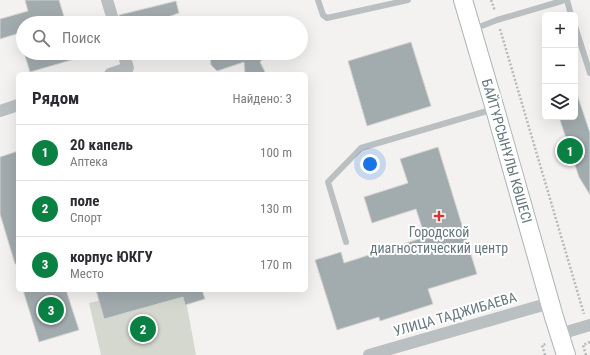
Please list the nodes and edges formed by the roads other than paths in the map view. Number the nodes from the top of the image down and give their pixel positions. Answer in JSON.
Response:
{"nodes":[{"id":1,"x":107,"y":0,"type":"edge"},
{"id":2,"x":318,"y":0,"type":"edge"},
{"id":3,"x":408,"y":0,"type":"edge"},
{"id":4,"x":463,"y":0,"type":"edge"},
{"id":5,"x":566,"y":0,"type":"edge"},
{"id":6,"x":570,"y":12,"type":"edge"},
{"id":7,"x":112,"y":16,"type":"edge"},
{"id":8,"x":472,"y":29,"type":"junction"},
{"id":9,"x":578,"y":35,"type":"edge"},
{"id":10,"x":125,"y":60,"type":"edge"},
{"id":11,"x":116,"y":72,"type":"edge"},
{"id":12,"x":590,"y":73,"type":"edge"},
{"id":13,"x":16,"y":106,"type":"edge"},
{"id":14,"x":495,"y":109,"type":"junction"},
{"id":15,"x":0,"y":111,"type":"edge"},
{"id":16,"x":346,"y":242,"type":"dead end"},
{"id":17,"x":550,"y":303,"type":"junction"},
{"id":18,"x":588,"y":325,"type":"edge"},
{"id":19,"x":560,"y":334,"type":"junction"},
{"id":20,"x":369,"y":355,"type":"edge"},
{"id":21,"x":566,"y":355,"type":"edge"}],
"edges":[{"from":1,"to":7,"type":"street"},
{"from":2,"to":3,"type":"lane"},
{"from":4,"to":8,"type":"main road","name":"БАЙТҰРСЫНҰЛЫ КӨШЕСІ"},
{"from":5,"to":6,"type":"lane"},
{"from":5,"to":8,"type":"lane"},
{"from":8,"to":14,"type":"main road","name":"БАЙТҰРСЫНҰЛЫ КӨШЕСІ"},
{"from":9,"to":12,"type":"lane"},
{"from":10,"to":11,"type":"street"},
{"from":13,"to":15,"type":"street"},
{"from":14,"to":16,"type":"lane"},
{"from":14,"to":17,"type":"main road","name":"БАЙТҰРСЫНҰЛЫ КӨШЕСІ"},
{"from":17,"to":19,"type":"main road","name":"БАЙТҰРСЫНҰЛЫ КӨШЕСІ"},
{"from":17,"to":20,"type":"street","name":"УЛИЦА ТАДЖИБАЕВА"},
{"from":18,"to":19,"type":"street"},
{"from":19,"to":21,"type":"main road"}]}
